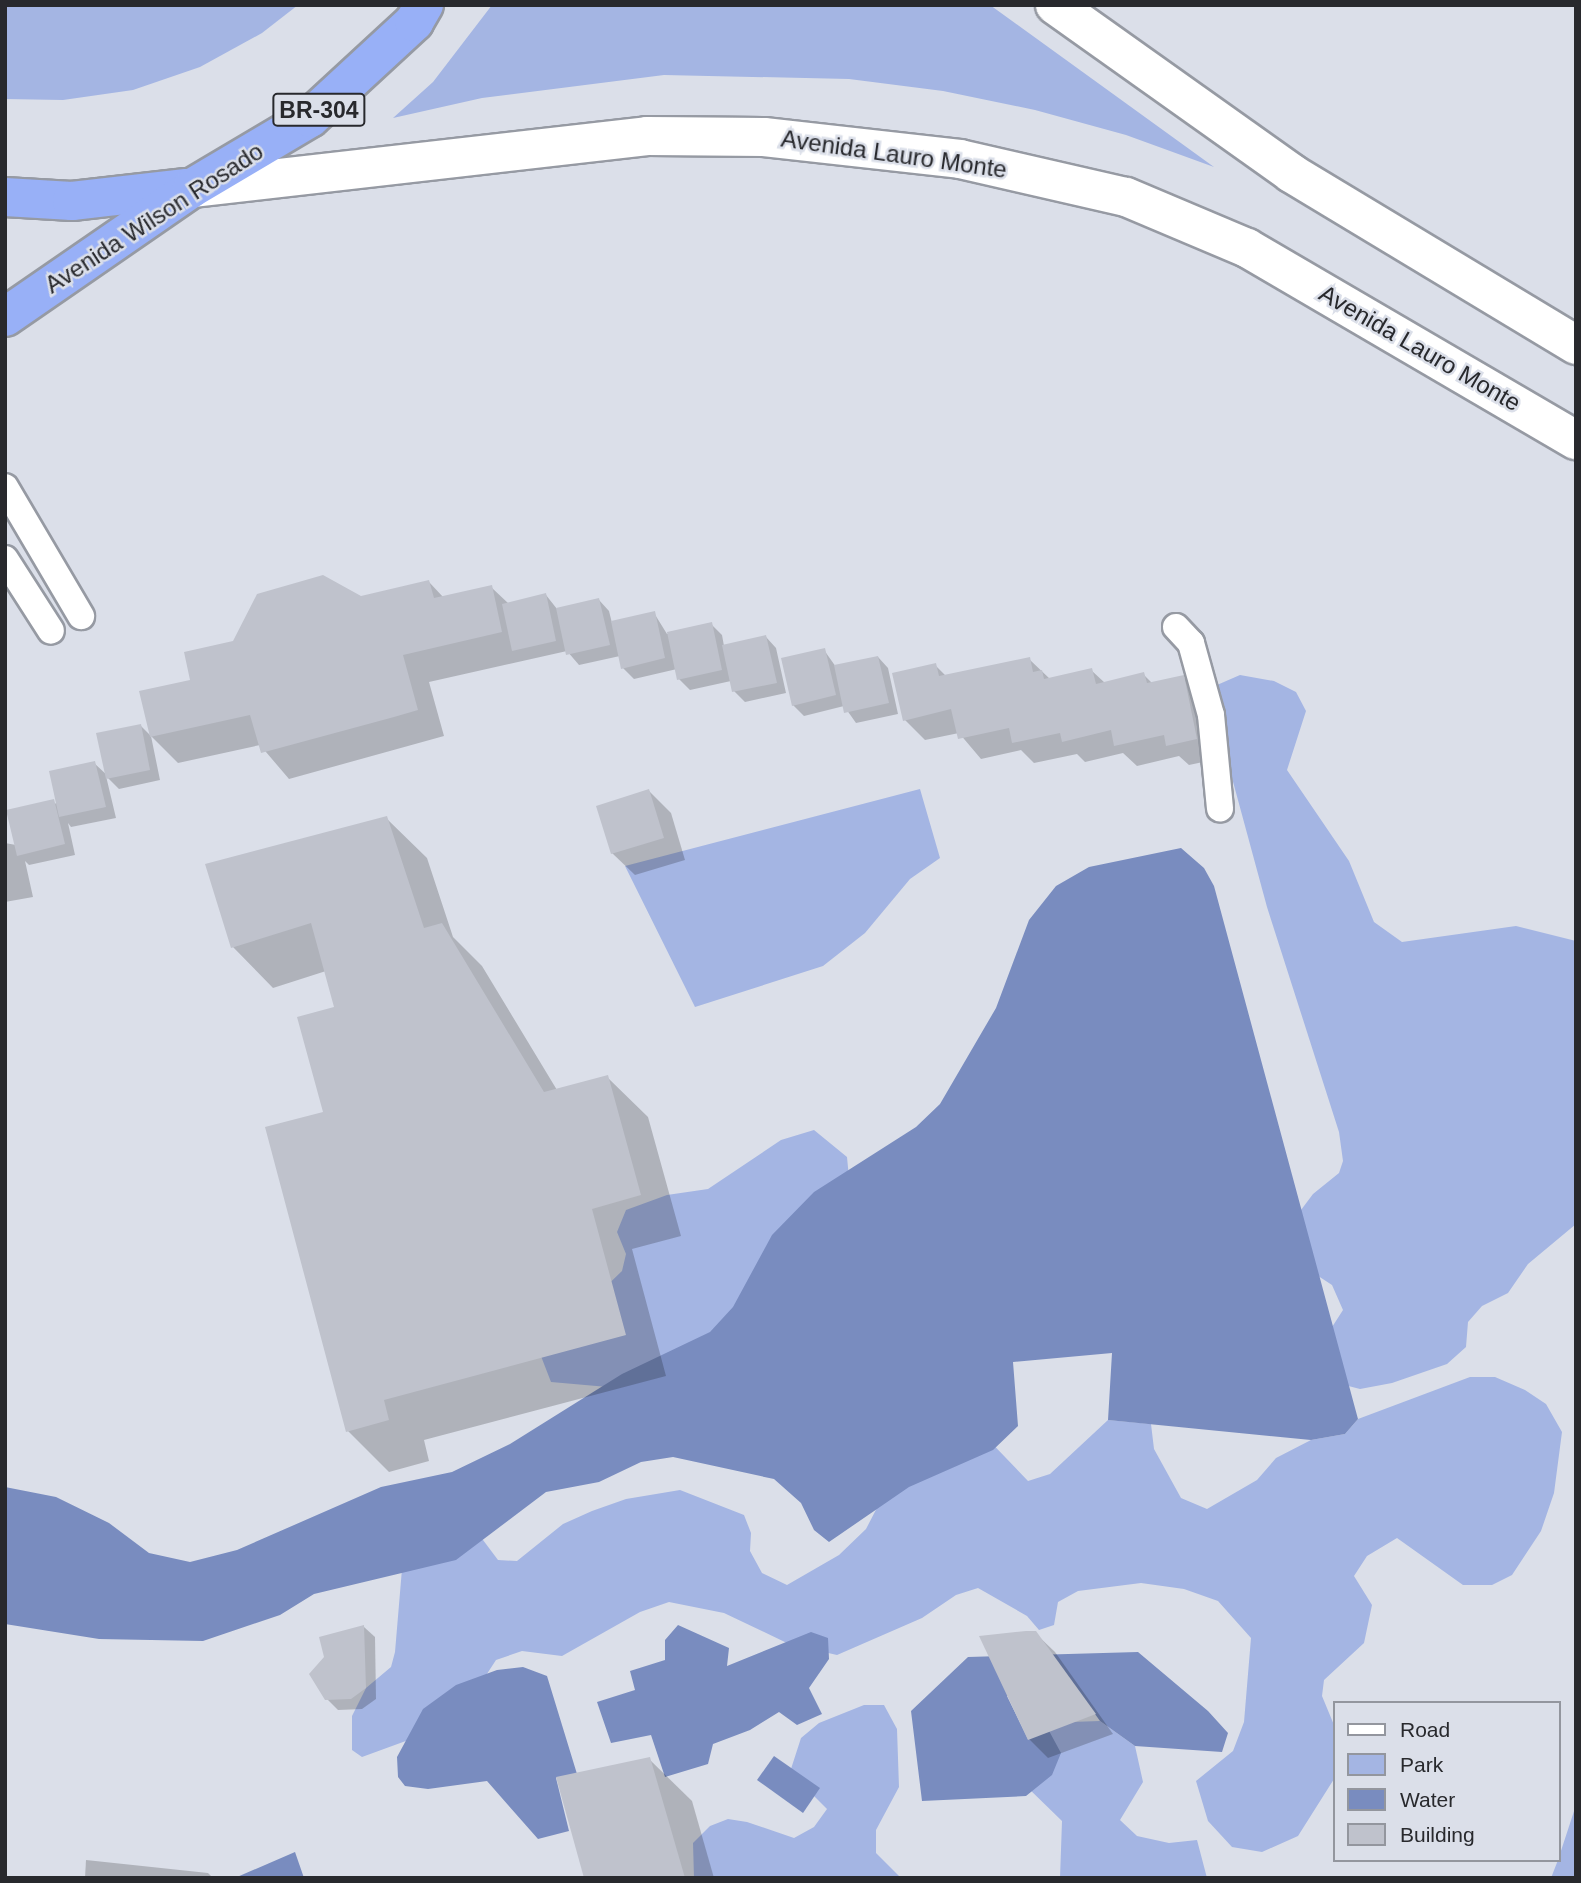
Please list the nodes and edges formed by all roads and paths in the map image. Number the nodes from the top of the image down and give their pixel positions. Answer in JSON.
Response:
{"nodes":[{"id":1,"x":424,"y":5,"type":"edge"},
{"id":2,"x":1055,"y":5,"type":"edge"},
{"id":3,"x":192,"y":188,"type":"junction"},
{"id":4,"x":5,"y":197,"type":"edge"},
{"id":5,"x":5,"y":317,"type":"edge"},
{"id":6,"x":1576,"y":345,"type":"edge"},
{"id":7,"x":1576,"y":440,"type":"edge"},
{"id":8,"x":5,"y":487,"type":"edge"},
{"id":9,"x":5,"y":559,"type":"edge"},
{"id":10,"x":80,"y":616,"type":"dead end"},
{"id":11,"x":1176,"y":627,"type":"dead end"},
{"id":12,"x":51,"y":631,"type":"dead end"},
{"id":13,"x":1220,"y":809,"type":"dead end"}],
"edges":[{"from":1,"to":3,"type":"highway","name":"Avenida Wilson Rosado","number":"BR-304"},
{"from":2,"to":6,"type":"street"},
{"from":3,"to":4,"type":"highway"},
{"from":3,"to":5,"type":"highway","name":"Avenida Wilson Rosado","number":"BR-304"},
{"from":3,"to":7,"type":"street","name":"Avenida Lauro Monte"},
{"from":8,"to":10,"type":"lane"},
{"from":9,"to":12,"type":"lane"},
{"from":11,"to":13,"type":"lane"}]}
